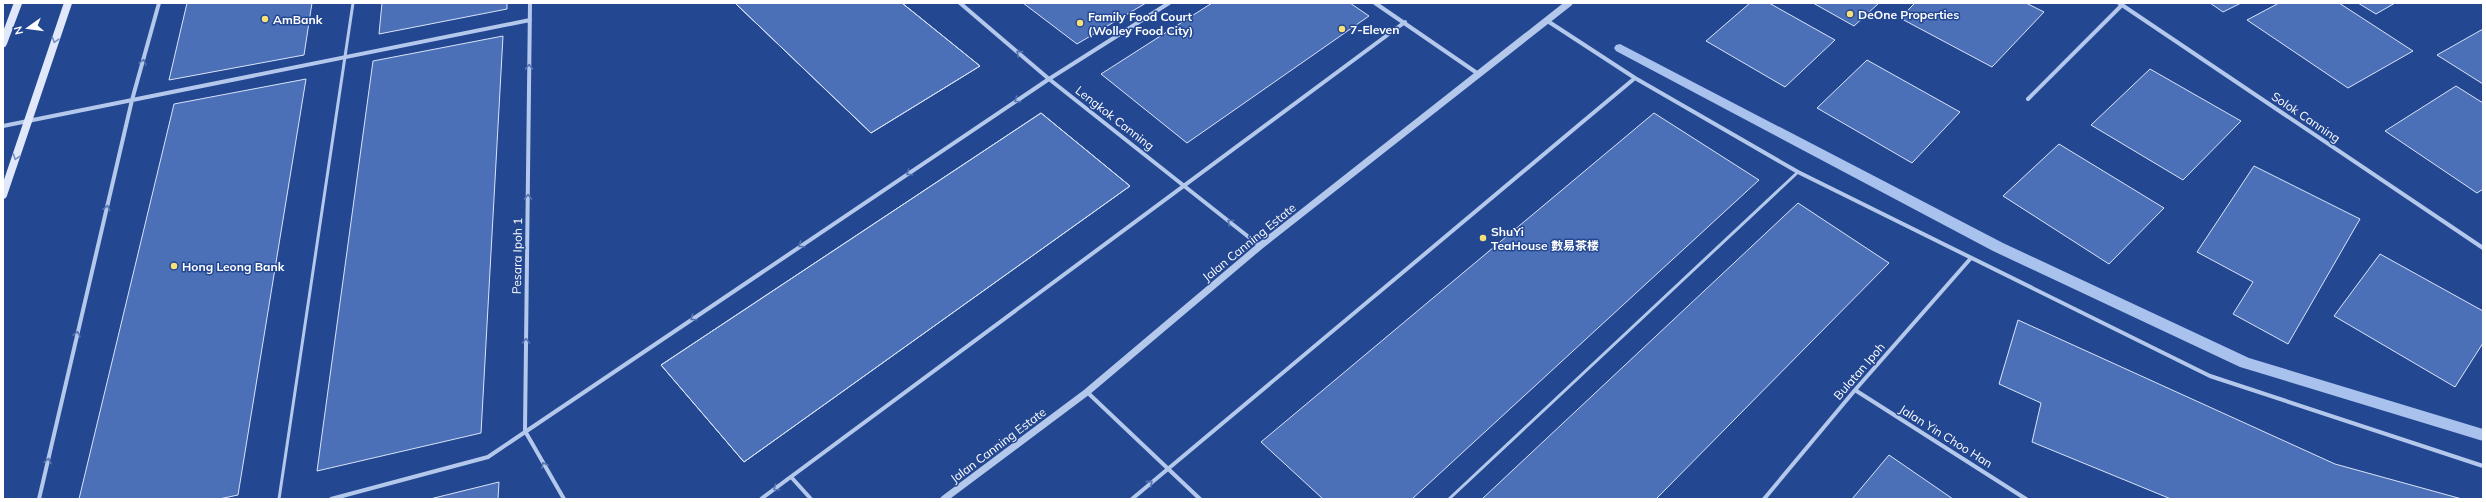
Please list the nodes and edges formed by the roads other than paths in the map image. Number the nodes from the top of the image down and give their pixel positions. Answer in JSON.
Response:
{"nodes":[{"id":1,"x":18,"y":3,"type":"edge"},
{"id":2,"x":68,"y":3,"type":"edge"},
{"id":3,"x":160,"y":3,"type":"edge"},
{"id":4,"x":353,"y":3,"type":"edge"},
{"id":5,"x":530,"y":3,"type":"edge"},
{"id":6,"x":960,"y":3,"type":"edge"},
{"id":7,"x":1169,"y":3,"type":"edge"},
{"id":8,"x":1375,"y":3,"type":"edge"},
{"id":9,"x":1568,"y":3,"type":"edge"},
{"id":10,"x":2120,"y":4,"type":"edge"},
{"id":11,"x":1546,"y":19,"type":"junction"},
{"id":12,"x":530,"y":20,"type":"junction"},
{"id":13,"x":1405,"y":22,"type":"junction"},
{"id":14,"x":3,"y":43,"type":"edge"},
{"id":15,"x":346,"y":57,"type":"junction"},
{"id":16,"x":1477,"y":73,"type":"junction"},
{"id":17,"x":1635,"y":78,"type":"junction"},
{"id":18,"x":1049,"y":79,"type":"junction"},
{"id":19,"x":132,"y":100,"type":"junction"},
{"id":20,"x":2028,"y":100,"type":"dead end"},
{"id":21,"x":29,"y":120,"type":"junction"},
{"id":22,"x":3,"y":126,"type":"edge"},
{"id":23,"x":1798,"y":172,"type":"junction"},
{"id":24,"x":1184,"y":184,"type":"junction"},
{"id":25,"x":3,"y":195,"type":"edge"},
{"id":26,"x":1260,"y":246,"type":"junction"},
{"id":27,"x":2483,"y":248,"type":"edge"},
{"id":28,"x":1971,"y":258,"type":"junction"},
{"id":29,"x":1855,"y":390,"type":"junction"},
{"id":30,"x":1088,"y":392,"type":"junction"},
{"id":31,"x":525,"y":432,"type":"junction"},
{"id":32,"x":2483,"y":466,"type":"edge"},
{"id":33,"x":1169,"y":468,"type":"junction"},
{"id":34,"x":792,"y":478,"type":"junction"},
{"id":35,"x":39,"y":499,"type":"edge"},
{"id":36,"x":279,"y":499,"type":"edge"},
{"id":37,"x":331,"y":499,"type":"edge"},
{"id":38,"x":564,"y":499,"type":"edge"},
{"id":39,"x":761,"y":499,"type":"edge"},
{"id":40,"x":811,"y":499,"type":"edge"},
{"id":41,"x":944,"y":499,"type":"edge"},
{"id":42,"x":1132,"y":499,"type":"edge"},
{"id":43,"x":1200,"y":499,"type":"edge"},
{"id":44,"x":1448,"y":499,"type":"edge"},
{"id":45,"x":1764,"y":499,"type":"edge"},
{"id":46,"x":2026,"y":499,"type":"edge"}],
"edges":[{"from":1,"to":14,"type":"main road"},
{"from":2,"to":21,"type":"main road","one_way":true},
{"from":19,"to":3,"type":"street","one_way":true},
{"from":4,"to":15,"type":"lane"},
{"from":5,"to":12,"type":"street","name":"Pesara Ipoh 1"},
{"from":18,"to":6,"type":"street","name":"Lengkok Canning","one_way":true},
{"from":7,"to":18,"type":"street"},
{"from":8,"to":13,"type":"street"},
{"from":9,"to":11,"type":"street","name":"Jalan Canning Estate"},
{"from":10,"to":20,"type":"street"},
{"from":10,"to":27,"type":"street","name":"Solok Canning"},
{"from":11,"to":16,"type":"street","name":"Jalan Canning Estate"},
{"from":11,"to":17,"type":"street"},
{"from":12,"to":15,"type":"street"},
{"from":31,"to":12,"type":"street","name":"Pesara Ipoh 1","one_way":true},
{"from":13,"to":16,"type":"street"},
{"from":13,"to":24,"type":"street"},
{"from":15,"to":19,"type":"street"},
{"from":15,"to":36,"type":"lane"},
{"from":16,"to":26,"type":"street","name":"Jalan Canning Estate"},
{"from":17,"to":23,"type":"street"},
{"from":17,"to":33,"type":"street"},
{"from":18,"to":24,"type":"street","name":"Lengkok Canning"},
{"from":18,"to":31,"type":"street","one_way":true},
{"from":19,"to":21,"type":"street"},
{"from":35,"to":19,"type":"street","one_way":true},
{"from":21,"to":22,"type":"street"},
{"from":21,"to":25,"type":"main road","one_way":true},
{"from":23,"to":28,"type":"street"},
{"from":23,"to":44,"type":"lane"},
{"from":26,"to":24,"type":"street","name":"Lengkok Canning","one_way":true},
{"from":24,"to":34,"type":"street"},
{"from":26,"to":30,"type":"street","name":"Jalan Canning Estate"},
{"from":28,"to":29,"type":"street","name":"Bulatan Ipoh"},
{"from":28,"to":32,"type":"street"},
{"from":29,"to":45,"type":"street","name":"Bulatan Ipoh"},
{"from":29,"to":46,"type":"street","name":"Jalan Yin Choo Han"},
{"from":30,"to":33,"type":"street"},
{"from":30,"to":41,"type":"street","name":"Jalan Canning Estate"},
{"from":31,"to":37,"type":"street"},
{"from":38,"to":31,"type":"street","one_way":true},
{"from":42,"to":33,"type":"street","one_way":true},
{"from":33,"to":43,"type":"street"},
{"from":34,"to":39,"type":"street","one_way":true},
{"from":34,"to":40,"type":"street"}]}
